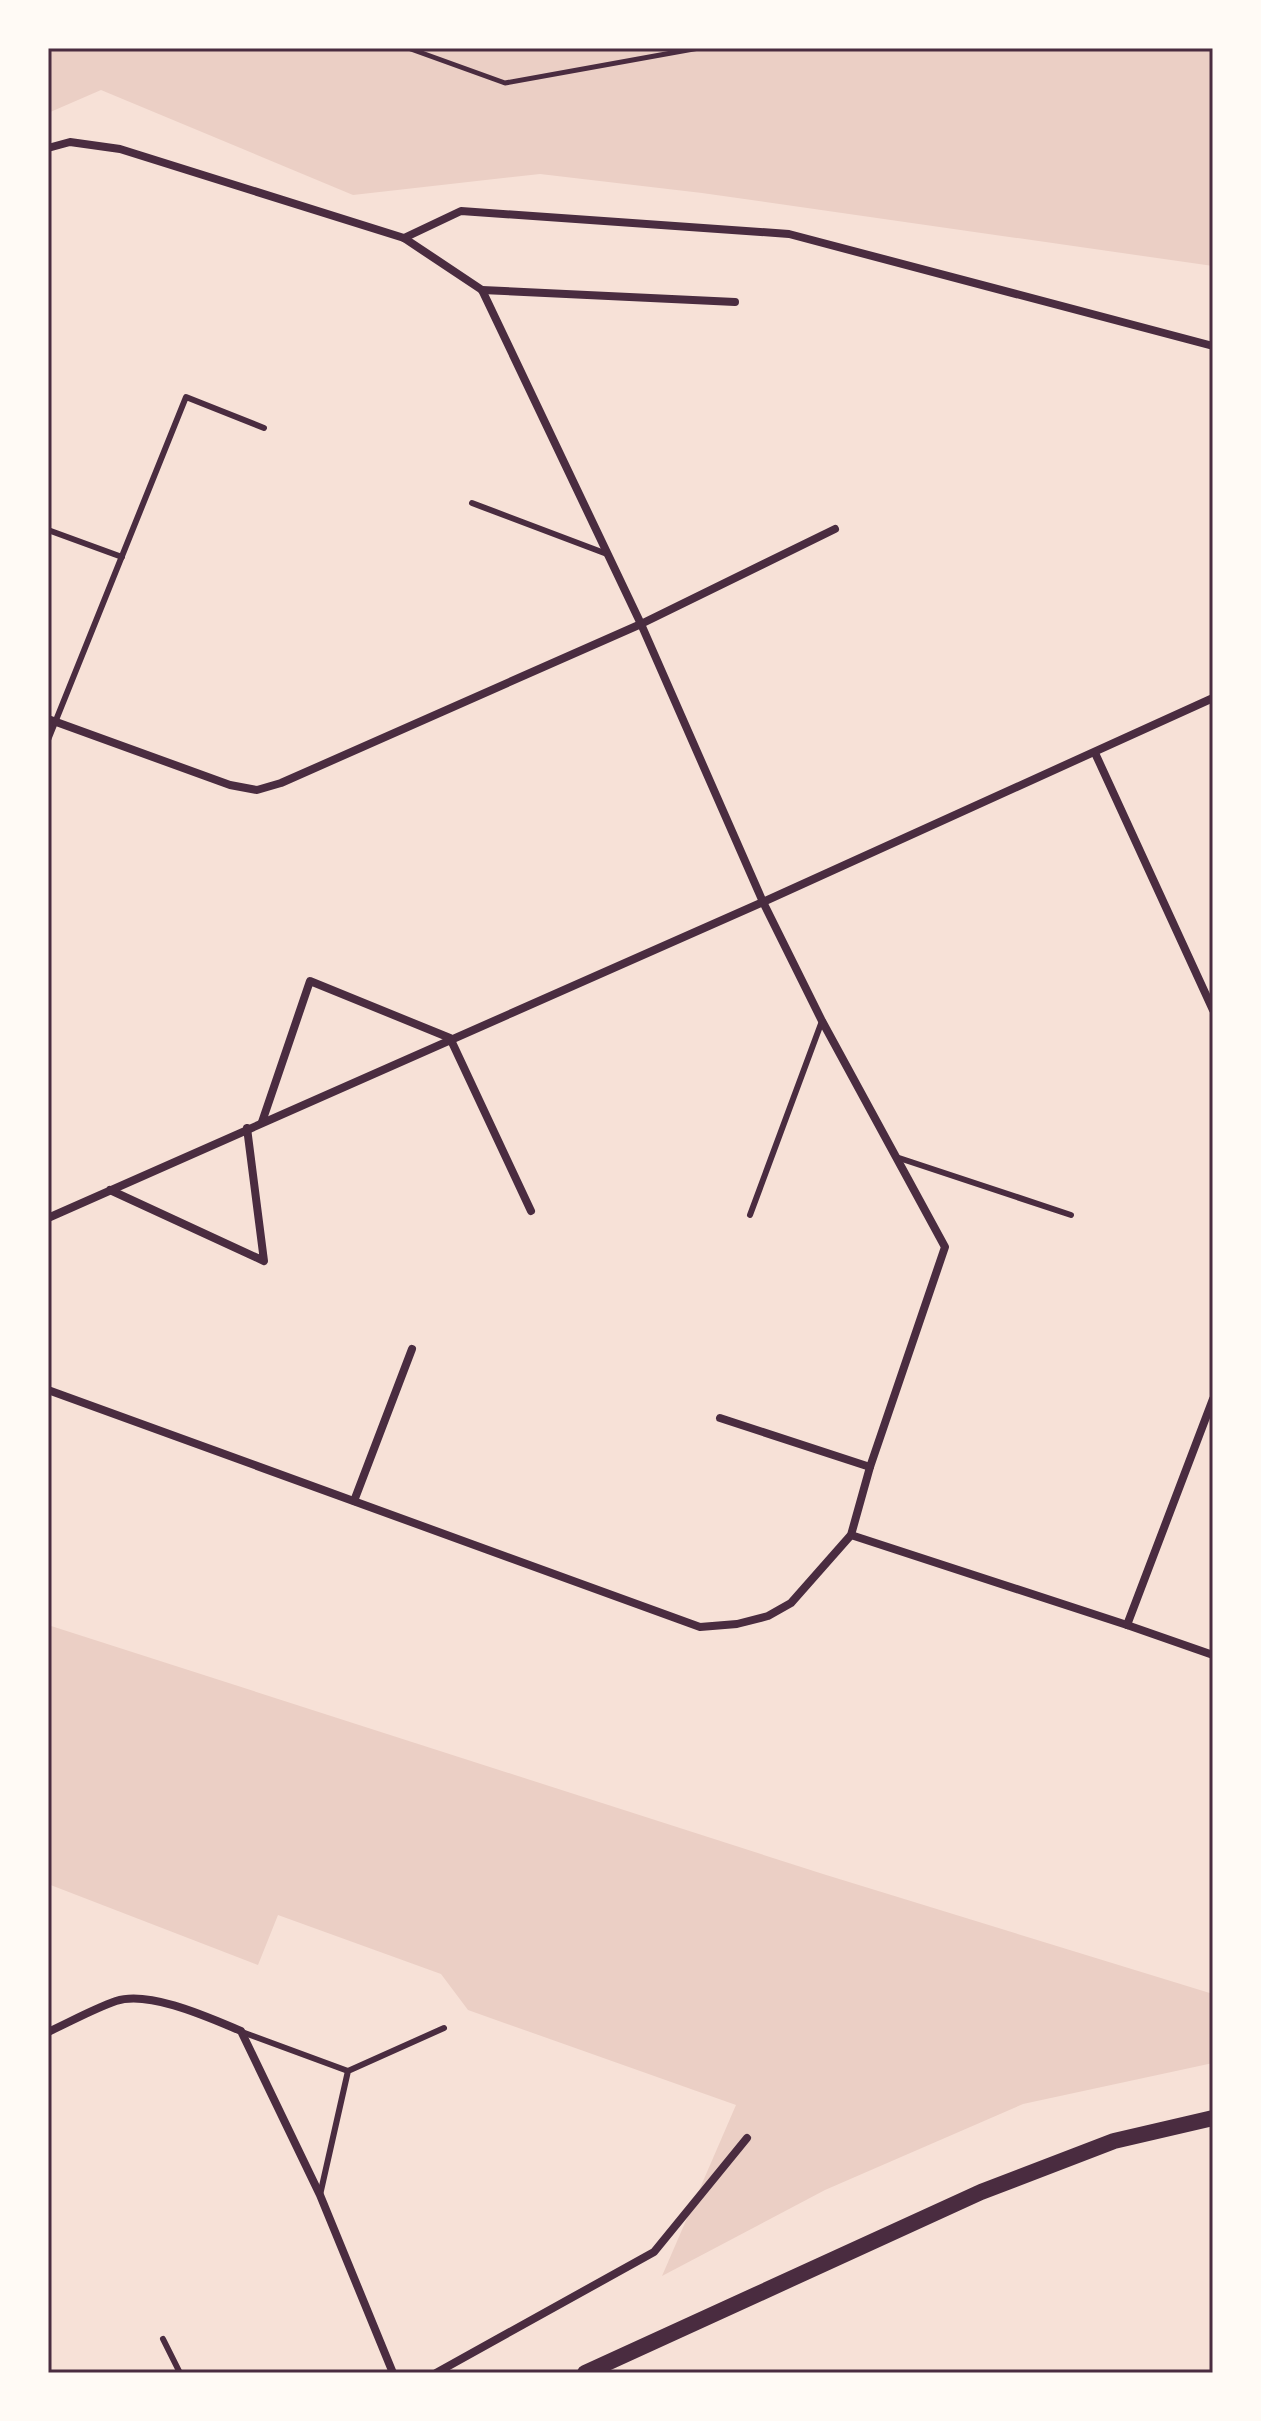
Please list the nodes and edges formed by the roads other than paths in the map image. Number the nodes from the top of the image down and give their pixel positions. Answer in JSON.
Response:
{"nodes":[{"id":1,"x":48,"y":148,"type":"edge"},
{"id":2,"x":404,"y":238,"type":"junction"},
{"id":3,"x":482,"y":290,"type":"junction"},
{"id":4,"x":735,"y":302,"type":"dead end"},
{"id":5,"x":1213,"y":346,"type":"edge"},
{"id":6,"x":264,"y":428,"type":"dead end"},
{"id":7,"x":472,"y":503,"type":"dead end"},
{"id":8,"x":835,"y":529,"type":"dead end"},
{"id":9,"x":48,"y":530,"type":"edge"},
{"id":10,"x":608,"y":555,"type":"junction"},
{"id":11,"x":122,"y":557,"type":"junction"},
{"id":12,"x":641,"y":624,"type":"junction"},
{"id":13,"x":1213,"y":698,"type":"edge"},
{"id":14,"x":51,"y":720,"type":"edge"},
{"id":15,"x":48,"y":740,"type":"edge"},
{"id":16,"x":1095,"y":753,"type":"junction"},
{"id":17,"x":763,"y":902,"type":"junction"},
{"id":18,"x":1213,"y":1010,"type":"edge"},
{"id":19,"x":822,"y":1021,"type":"junction"},
{"id":20,"x":450,"y":1038,"type":"junction"},
{"id":21,"x":262,"y":1122,"type":"junction"},
{"id":22,"x":247,"y":1128,"type":"junction"},
{"id":23,"x":896,"y":1157,"type":"junction"},
{"id":24,"x":110,"y":1190,"type":"junction"},
{"id":25,"x":531,"y":1211,"type":"dead end"},
{"id":26,"x":750,"y":1215,"type":"dead end"},
{"id":27,"x":1071,"y":1215,"type":"dead end"},
{"id":28,"x":48,"y":1218,"type":"edge"},
{"id":29,"x":412,"y":1349,"type":"dead end"},
{"id":30,"x":48,"y":1390,"type":"edge"},
{"id":31,"x":1213,"y":1399,"type":"edge"},
{"id":32,"x":720,"y":1418,"type":"dead end"},
{"id":33,"x":870,"y":1467,"type":"junction"},
{"id":34,"x":354,"y":1501,"type":"junction"},
{"id":35,"x":851,"y":1535,"type":"junction"},
{"id":36,"x":1127,"y":1625,"type":"junction"},
{"id":37,"x":1213,"y":1655,"type":"edge"},
{"id":38,"x":444,"y":2028,"type":"dead end"},
{"id":39,"x":241,"y":2031,"type":"junction"},
{"id":40,"x":48,"y":2032,"type":"edge"},
{"id":41,"x":348,"y":2071,"type":"junction"},
{"id":42,"x":1213,"y":2118,"type":"edge"},
{"id":43,"x":747,"y":2138,"type":"dead end"},
{"id":44,"x":320,"y":2195,"type":"junction"},
{"id":45,"x":163,"y":2339,"type":"dead end"},
{"id":46,"x":180,"y":2373,"type":"edge"},
{"id":47,"x":393,"y":2373,"type":"edge"},
{"id":48,"x":436,"y":2373,"type":"edge"},
{"id":49,"x":585,"y":2373,"type":"edge"}],
"edges":[{"from":1,"to":2,"type":"street"},
{"from":2,"to":3,"type":"street"},
{"from":2,"to":5,"type":"street"},
{"from":3,"to":4,"type":"street"},
{"from":3,"to":10,"type":"street"},
{"from":6,"to":11,"type":"lane"},
{"from":7,"to":10,"type":"lane"},
{"from":8,"to":12,"type":"street"},
{"from":9,"to":11,"type":"lane"},
{"from":10,"to":12,"type":"street"},
{"from":11,"to":14,"type":"lane"},
{"from":12,"to":14,"type":"street"},
{"from":12,"to":17,"type":"street"},
{"from":13,"to":16,"type":"street"},
{"from":14,"to":15,"type":"lane"},
{"from":16,"to":17,"type":"street"},
{"from":16,"to":18,"type":"street"},
{"from":17,"to":19,"type":"street"},
{"from":17,"to":20,"type":"street"},
{"from":19,"to":23,"type":"street"},
{"from":19,"to":26,"type":"lane"},
{"from":20,"to":21,"type":"street"},
{"from":20,"to":21,"type":"street"},
{"from":20,"to":25,"type":"street"},
{"from":21,"to":22,"type":"street"},
{"from":22,"to":24,"type":"street"},
{"from":22,"to":24,"type":"street"},
{"from":23,"to":27,"type":"lane"},
{"from":23,"to":33,"type":"street"},
{"from":24,"to":28,"type":"street"},
{"from":29,"to":34,"type":"street"},
{"from":30,"to":34,"type":"street"},
{"from":31,"to":36,"type":"street"},
{"from":32,"to":33,"type":"street"},
{"from":33,"to":35,"type":"street"},
{"from":34,"to":35,"type":"street"},
{"from":35,"to":36,"type":"street"},
{"from":36,"to":37,"type":"street"},
{"from":38,"to":41,"type":"lane"},
{"from":39,"to":40,"type":"street"},
{"from":39,"to":41,"type":"lane"},
{"from":39,"to":44,"type":"street"},
{"from":41,"to":44,"type":"lane"},
{"from":42,"to":49,"type":"main road"},
{"from":43,"to":48,"type":"street"},
{"from":44,"to":47,"type":"street"},
{"from":45,"to":46,"type":"lane"}]}
